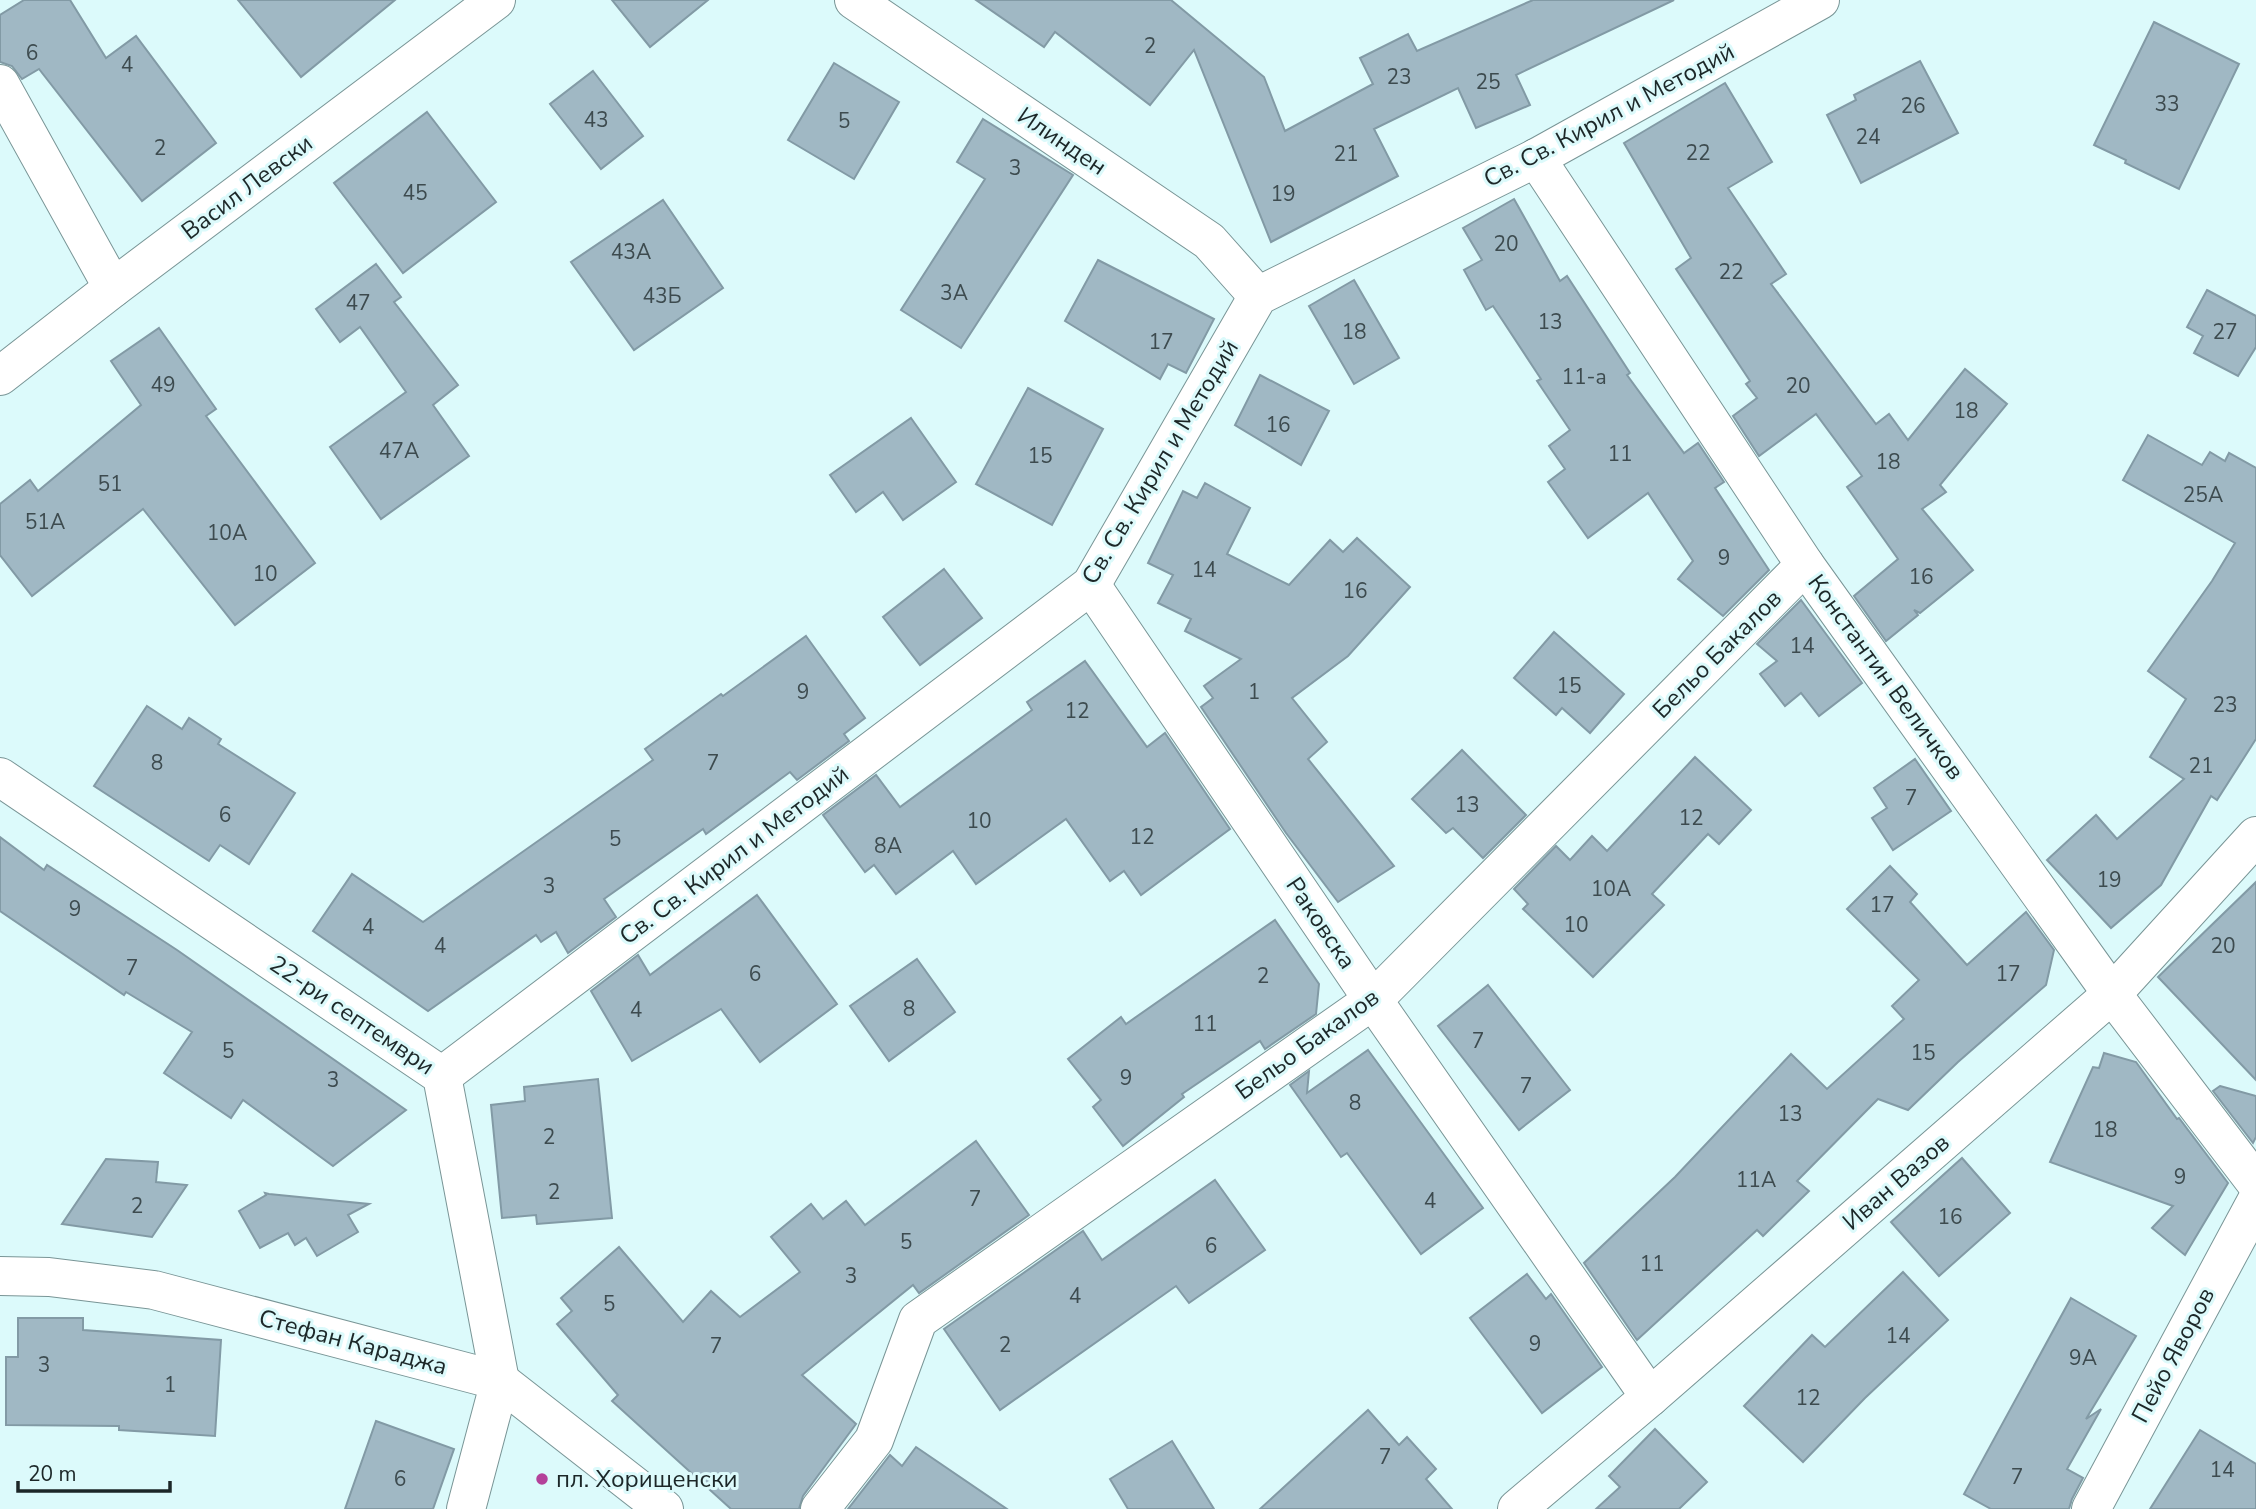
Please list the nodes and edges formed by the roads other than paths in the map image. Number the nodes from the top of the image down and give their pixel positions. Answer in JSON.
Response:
{"nodes":[{"id":1,"x":854,"y":0,"type":"edge"},
{"id":2,"x":1820,"y":0,"type":"edge"},
{"id":3,"x":491,"y":1,"type":"edge"},
{"id":4,"x":0,"y":84,"type":"edge"},
{"id":5,"x":1536,"y":158,"type":"junction"},
{"id":6,"x":113,"y":288,"type":"junction"},
{"id":7,"x":1258,"y":296,"type":"junction"},
{"id":8,"x":0,"y":376,"type":"edge"},
{"id":9,"x":1805,"y":565,"type":"junction"},
{"id":10,"x":1091,"y":585,"type":"junction"},
{"id":11,"x":0,"y":777,"type":"edge"},
{"id":12,"x":2256,"y":836,"type":"edge"},
{"id":13,"x":2112,"y":994,"type":"junction"},
{"id":14,"x":1373,"y":1000,"type":"junction"},
{"id":15,"x":442,"y":1076,"type":"junction"},
{"id":16,"x":2256,"y":1183,"type":"edge"},
{"id":17,"x":2256,"y":1202,"type":"edge"},
{"id":18,"x":0,"y":1276,"type":"edge"},
{"id":19,"x":500,"y":1381,"type":"junction"},
{"id":20,"x":1650,"y":1397,"type":"junction"},
{"id":21,"x":466,"y":1509,"type":"edge"},
{"id":22,"x":664,"y":1509,"type":"edge"},
{"id":23,"x":820,"y":1509,"type":"edge"},
{"id":24,"x":1517,"y":1509,"type":"edge"},
{"id":25,"x":2091,"y":1509,"type":"edge"}],
"edges":[{"from":1,"to":7,"type":"street","name":"Илинден"},
{"from":2,"to":5,"type":"street","name":"Св. Св. Кирил и Методий"},
{"from":3,"to":6,"type":"street","name":"Васил Левски"},
{"from":4,"to":6,"type":"street"},
{"from":5,"to":7,"type":"street","name":"Св. Св. Кирил и Методий"},
{"from":5,"to":9,"type":"street","name":"Константин Величков"},
{"from":6,"to":8,"type":"street","name":"Васил Левски"},
{"from":7,"to":10,"type":"street","name":"Св. Св. Кирил и Методий"},
{"from":9,"to":13,"type":"street","name":"Константин Величков"},
{"from":9,"to":14,"type":"street","name":"Бельо Бакалов"},
{"from":10,"to":14,"type":"street","name":"Раковска"},
{"from":10,"to":15,"type":"street","name":"Св. Св. Кирил и Методий"},
{"from":11,"to":15,"type":"street","name":"22-ри септември"},
{"from":12,"to":13,"type":"street","name":"Иван Вазов"},
{"from":13,"to":16,"type":"street","name":"Константин Величков"},
{"from":13,"to":20,"type":"street","name":"Иван Вазов"},
{"from":14,"to":20,"type":"street","name":"Раковска"},
{"from":14,"to":23,"type":"street","name":"Бельо Бакалов"},
{"from":15,"to":19,"type":"street","name":"22-ри септември"},
{"from":17,"to":25,"type":"street","name":"Пейо Яворов"},
{"from":18,"to":19,"type":"street","name":"Стефан Караджа"},
{"from":19,"to":21,"type":"street","name":"22-ри септември"},
{"from":19,"to":22,"type":"street","name":"Стефан Караджа"},
{"from":20,"to":24,"type":"street","name":"Иван Вазов"}]}
